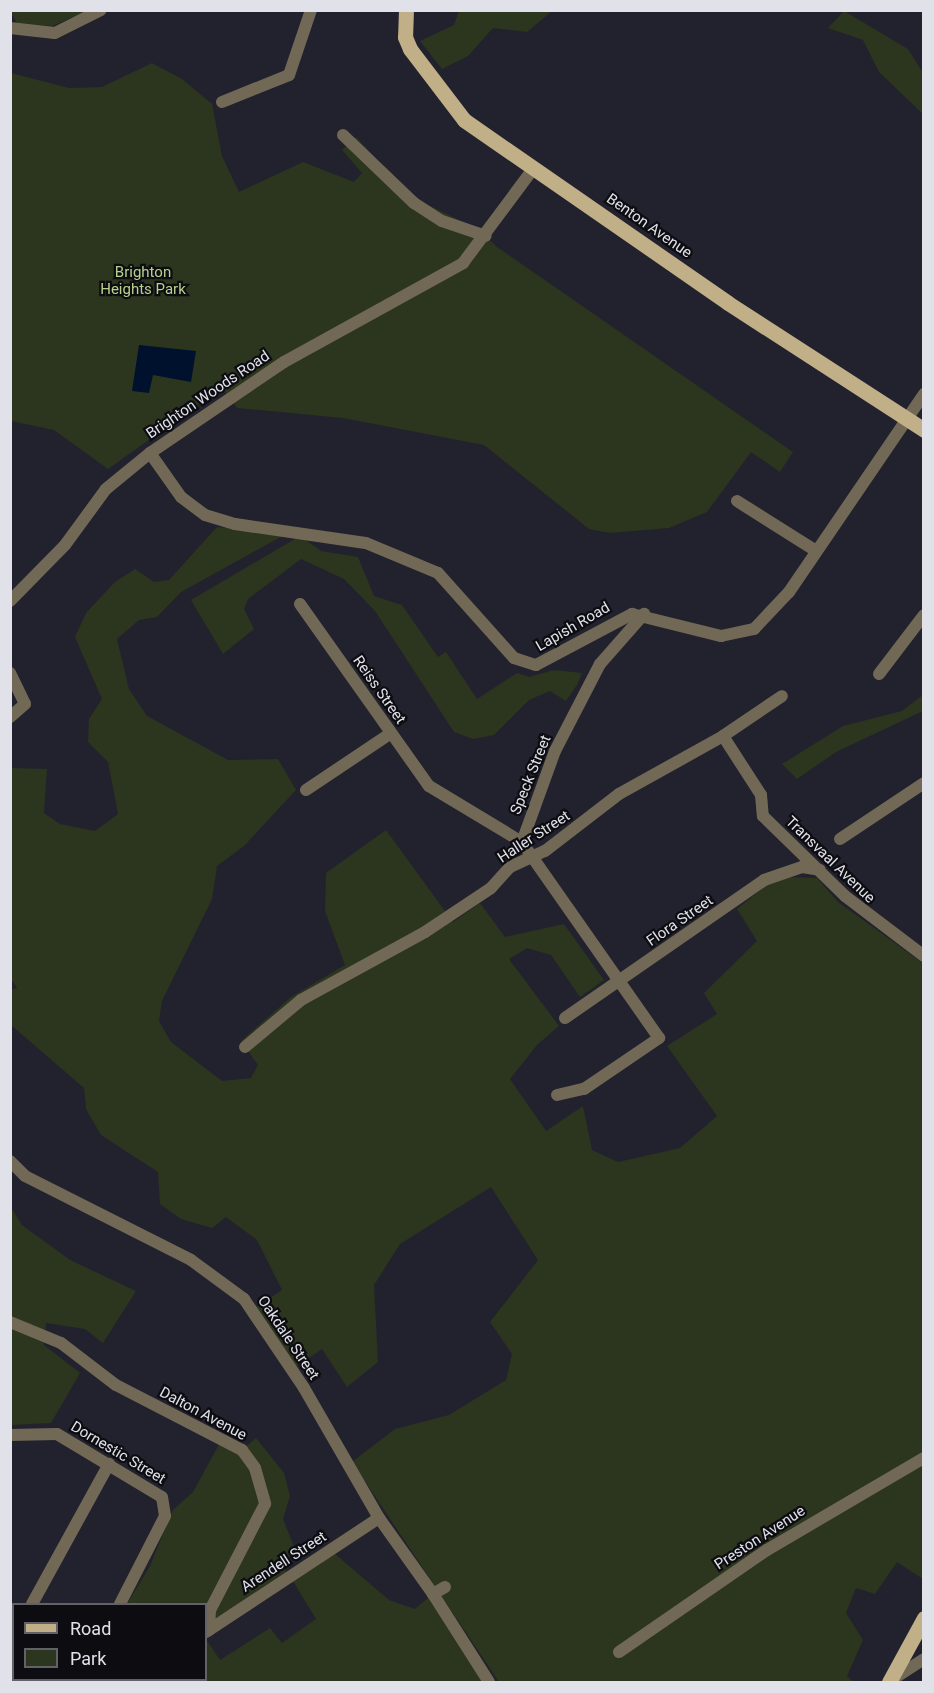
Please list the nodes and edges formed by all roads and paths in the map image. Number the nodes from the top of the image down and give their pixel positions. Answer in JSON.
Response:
{"nodes":[{"id":1,"x":101,"y":10,"type":"edge"},
{"id":2,"x":311,"y":10,"type":"edge"},
{"id":3,"x":406,"y":10,"type":"edge"},
{"id":4,"x":10,"y":28,"type":"edge"},
{"id":5,"x":222,"y":102,"type":"dead end"},
{"id":6,"x":343,"y":135,"type":"dead end"},
{"id":7,"x":533,"y":169,"type":"junction"},
{"id":8,"x":486,"y":236,"type":"junction"},
{"id":9,"x":924,"y":394,"type":"edge"},
{"id":10,"x":905,"y":418,"type":"junction"},
{"id":11,"x":924,"y":430,"type":"edge"},
{"id":12,"x":150,"y":453,"type":"junction"},
{"id":13,"x":737,"y":501,"type":"dead end"},
{"id":14,"x":816,"y":551,"type":"junction"},
{"id":15,"x":10,"y":601,"type":"edge"},
{"id":16,"x":300,"y":604,"type":"dead end"},
{"id":17,"x":644,"y":614,"type":"junction"},
{"id":18,"x":924,"y":615,"type":"edge"},
{"id":19,"x":11,"y":674,"type":"edge"},
{"id":20,"x":879,"y":674,"type":"dead end"},
{"id":21,"x":782,"y":696,"type":"dead end"},
{"id":22,"x":10,"y":717,"type":"edge"},
{"id":23,"x":392,"y":733,"type":"junction"},
{"id":24,"x":723,"y":736,"type":"junction"},
{"id":25,"x":924,"y":783,"type":"edge"},
{"id":26,"x":306,"y":790,"type":"dead end"},
{"id":27,"x":840,"y":839,"type":"dead end"},
{"id":28,"x":522,"y":842,"type":"junction"},
{"id":29,"x":530,"y":855,"type":"junction"},
{"id":30,"x":820,"y":870,"type":"junction"},
{"id":31,"x":924,"y":956,"type":"edge"},
{"id":32,"x":619,"y":982,"type":"junction"},
{"id":33,"x":565,"y":1018,"type":"dead end"},
{"id":34,"x":245,"y":1047,"type":"dead end"},
{"id":35,"x":556,"y":1095,"type":"dead end"},
{"id":36,"x":10,"y":1161,"type":"edge"},
{"id":37,"x":10,"y":1322,"type":"edge"},
{"id":38,"x":10,"y":1435,"type":"edge"},
{"id":39,"x":924,"y":1458,"type":"edge"},
{"id":40,"x":109,"y":1464,"type":"junction"},
{"id":41,"x":379,"y":1518,"type":"junction"},
{"id":42,"x":445,"y":1587,"type":"dead end"},
{"id":43,"x":433,"y":1594,"type":"junction"},
{"id":44,"x":33,"y":1603,"type":"edge"},
{"id":45,"x":121,"y":1603,"type":"edge"},
{"id":46,"x":924,"y":1618,"type":"edge"},
{"id":47,"x":207,"y":1631,"type":"edge"},
{"id":48,"x":619,"y":1652,"type":"dead end"},
{"id":49,"x":924,"y":1659,"type":"edge"},
{"id":50,"x":890,"y":1682,"type":"edge"},
{"id":51,"x":489,"y":1683,"type":"edge"}],
"edges":[{"from":1,"to":4,"type":"street"},
{"from":2,"to":5,"type":"street"},
{"from":3,"to":7,"type":"main road","name":"Benton Avenue"},
{"from":6,"to":8,"type":"street"},
{"from":7,"to":8,"type":"street","name":"Brighton Woods Road"},
{"from":7,"to":10,"type":"main road","name":"Benton Avenue"},
{"from":8,"to":12,"type":"street","name":"Brighton Woods Road"},
{"from":9,"to":10,"type":"street","name":"Lapish Road"},
{"from":10,"to":11,"type":"main road","name":"Benton Avenue"},
{"from":10,"to":14,"type":"street","name":"Lapish Road"},
{"from":12,"to":15,"type":"street","name":"Brighton Woods Road"},
{"from":12,"to":17,"type":"street","name":"Lapish Road"},
{"from":13,"to":14,"type":"street"},
{"from":14,"to":17,"type":"street","name":"Lapish Road"},
{"from":16,"to":23,"type":"street","name":"Reiss Street"},
{"from":17,"to":28,"type":"street","name":"Speck Street"},
{"from":18,"to":20,"type":"street"},
{"from":19,"to":22,"type":"street"},
{"from":21,"to":24,"type":"street","name":"Haller Street"},
{"from":23,"to":26,"type":"street"},
{"from":23,"to":28,"type":"street","name":"Reiss Street"},
{"from":24,"to":29,"type":"street","name":"Haller Street"},
{"from":24,"to":30,"type":"street","name":"Transvaal Avenue"},
{"from":25,"to":27,"type":"street"},
{"from":28,"to":29,"type":"street"},
{"from":29,"to":32,"type":"street"},
{"from":29,"to":34,"type":"street","name":"Haller Street"},
{"from":30,"to":31,"type":"street","name":"Transvaal Avenue"},
{"from":30,"to":32,"type":"street","name":"Flora Street"},
{"from":32,"to":33,"type":"street","name":"Flora Street"},
{"from":32,"to":35,"type":"street"},
{"from":36,"to":41,"type":"street","name":"Oakdale Street"},
{"from":37,"to":47,"type":"street","name":"Dalton Avenue"},
{"from":38,"to":40,"type":"street","name":"Dornestic Street"},
{"from":39,"to":48,"type":"street","name":"Preston Avenue"},
{"from":40,"to":44,"type":"street"},
{"from":40,"to":45,"type":"street","name":"Dornestic Street"},
{"from":41,"to":43,"type":"street","name":"Oakdale Street"},
{"from":41,"to":47,"type":"street","name":"Arendell Street"},
{"from":42,"to":43,"type":"street"},
{"from":43,"to":51,"type":"street","name":"Oakdale Street"},
{"from":46,"to":50,"type":"main road"},
{"from":49,"to":50,"type":"street"}]}
